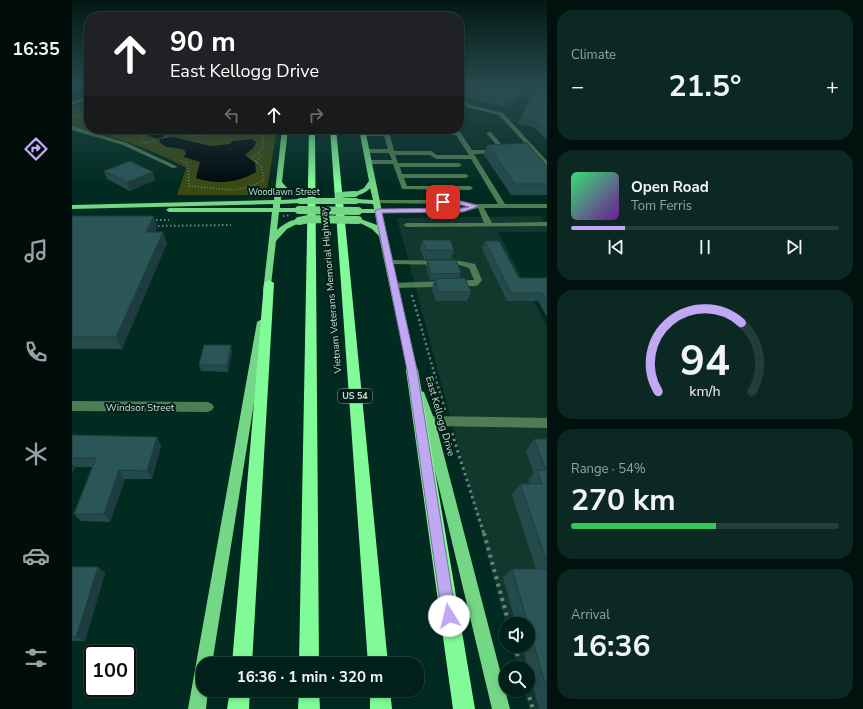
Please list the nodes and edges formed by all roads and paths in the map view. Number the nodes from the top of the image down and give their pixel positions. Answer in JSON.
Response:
{"nodes":[{"id":1,"x":506,"y":119,"type":"edge"},
{"id":2,"x":72,"y":128,"type":"edge"},
{"id":3,"x":84,"y":131,"type":"edge"},
{"id":4,"x":489,"y":133,"type":"dead end"},
{"id":5,"x":97,"y":134,"type":"edge"},
{"id":6,"x":141,"y":134,"type":"edge"},
{"id":7,"x":186,"y":134,"type":"edge"},
{"id":8,"x":202,"y":134,"type":"edge"},
{"id":9,"x":263,"y":134,"type":"edge"},
{"id":10,"x":285,"y":134,"type":"edge"},
{"id":11,"x":312,"y":134,"type":"edge"},
{"id":12,"x":333,"y":134,"type":"edge"},
{"id":13,"x":363,"y":134,"type":"edge"},
{"id":14,"x":387,"y":134,"type":"edge"},
{"id":15,"x":459,"y":134,"type":"edge"},
{"id":16,"x":171,"y":136,"type":"dead end"},
{"id":17,"x":143,"y":143,"type":"junction"},
{"id":18,"x":145,"y":146,"type":"dead end"},
{"id":19,"x":367,"y":151,"type":"junction"},
{"id":20,"x":259,"y":152,"type":"junction"},
{"id":21,"x":392,"y":152,"type":"junction"},
{"id":22,"x":471,"y":154,"type":"junction"},
{"id":23,"x":179,"y":159,"type":"dead end"},
{"id":24,"x":256,"y":162,"type":"junction"},
{"id":25,"x":369,"y":162,"type":"junction"},
{"id":26,"x":396,"y":164,"type":"junction"},
{"id":27,"x":547,"y":164,"type":"edge"},
{"id":28,"x":459,"y":165,"type":"dead end"},
{"id":29,"x":175,"y":167,"type":"dead end"},
{"id":30,"x":400,"y":176,"type":"junction"},
{"id":31,"x":466,"y":176,"type":"dead end"},
{"id":32,"x":372,"y":181,"type":"junction"},
{"id":33,"x":280,"y":183,"type":"junction"},
{"id":34,"x":470,"y":188,"type":"dead end"},
{"id":35,"x":300,"y":198,"type":"junction"},
{"id":36,"x":376,"y":202,"type":"junction"},
{"id":37,"x":277,"y":206,"type":"junction"},
{"id":38,"x":478,"y":206,"type":"junction"},
{"id":39,"x":503,"y":206,"type":"junction"},
{"id":40,"x":544,"y":206,"type":"edge"},
{"id":41,"x":72,"y":207,"type":"edge"},
{"id":42,"x":378,"y":211,"type":"junction"},
{"id":43,"x":547,"y":213,"type":"edge"},
{"id":44,"x":547,"y":224,"type":"edge"},
{"id":45,"x":231,"y":225,"type":"dead end"},
{"id":46,"x":407,"y":225,"type":"dead end"},
{"id":47,"x":488,"y":225,"type":"junction"},
{"id":48,"x":152,"y":226,"type":"edge"},
{"id":49,"x":383,"y":236,"type":"junction"},
{"id":50,"x":274,"y":239,"type":"junction"},
{"id":51,"x":389,"y":262,"type":"junction"},
{"id":52,"x":269,"y":283,"type":"junction"},
{"id":53,"x":394,"y":285,"type":"junction"},
{"id":54,"x":409,"y":285,"type":"junction"},
{"id":55,"x":412,"y":370,"type":"junction"},
{"id":56,"x":72,"y":406,"type":"edge"},
{"id":57,"x":208,"y":407,"type":"dead end"},
{"id":58,"x":429,"y":421,"type":"junction"},
{"id":59,"x":449,"y":421,"type":"junction"},
{"id":60,"x":547,"y":423,"type":"edge"},
{"id":61,"x":507,"y":617,"type":"edge"},
{"id":62,"x":205,"y":657,"type":"edge"},
{"id":63,"x":242,"y":657,"type":"edge"},
{"id":64,"x":309,"y":657,"type":"edge"},
{"id":65,"x":377,"y":657,"type":"edge"},
{"id":66,"x":199,"y":697,"type":"edge"},
{"id":67,"x":239,"y":697,"type":"edge"},
{"id":68,"x":309,"y":697,"type":"edge"},
{"id":69,"x":380,"y":697,"type":"edge"},
{"id":70,"x":529,"y":697,"type":"edge"},
{"id":71,"x":197,"y":709,"type":"edge"},
{"id":72,"x":238,"y":709,"type":"edge"},
{"id":73,"x":309,"y":709,"type":"edge"},
{"id":74,"x":381,"y":709,"type":"edge"},
{"id":75,"x":464,"y":709,"type":"edge"},
{"id":76,"x":501,"y":709,"type":"edge"},
{"id":77,"x":533,"y":709,"type":"edge"}],
"edges":[{"from":1,"to":27,"type":"street"},
{"from":2,"to":3,"type":"street"},
{"from":4,"to":22,"type":"street"},
{"from":5,"to":29,"type":"street"},
{"from":6,"to":17,"type":"path"},
{"from":7,"to":8,"type":"street"},
{"from":9,"to":20,"type":"path"},
{"from":10,"to":33,"type":"main road"},
{"from":11,"to":64,"type":"highway","name":"Vietnam Veterans Memorial Highway"},
{"from":12,"to":65,"type":"highway","name":"Vietnam Veterans Memorial Highway","number":"US 54"},
{"from":13,"to":19,"type":"main road","name":"East Kellogg Drive"},
{"from":14,"to":21,"type":"street"},
{"from":15,"to":22,"type":"street"},
{"from":16,"to":17,"type":"path"},
{"from":17,"to":18,"type":"path"},
{"from":19,"to":21,"type":"street"},
{"from":19,"to":25,"type":"main road","name":"East Kellogg Drive"},
{"from":20,"to":24,"type":"path"},
{"from":20,"to":24,"type":"path"},
{"from":21,"to":22,"type":"street"},
{"from":21,"to":26,"type":"street"},
{"from":22,"to":39,"type":"street"},
{"from":23,"to":24,"type":"path"},
{"from":25,"to":26,"type":"street"},
{"from":25,"to":32,"type":"main road","name":"East Kellogg Drive"},
{"from":26,"to":28,"type":"street"},
{"from":26,"to":30,"type":"street"},
{"from":30,"to":31,"type":"street"},
{"from":30,"to":34,"type":"street"},
{"from":32,"to":35,"type":"main road","bridge":true},
{"from":32,"to":36,"type":"main road","name":"East Kellogg Drive"},
{"from":33,"to":35,"type":"main road"},
{"from":33,"to":37,"type":"main road"},
{"from":35,"to":36,"type":"main road","name":"Woodlawn Street","bridge":true},
{"from":35,"to":37,"type":"main road","name":"Woodlawn Street"},
{"from":36,"to":38,"type":"street","name":"Woodlawn Street"},
{"from":36,"to":42,"type":"main road","name":"East Kellogg Drive"},
{"from":37,"to":41,"type":"main road","name":"Woodlawn Street"},
{"from":37,"to":42,"type":"main road","name":"Woodlawn Street","bridge":true},
{"from":37,"to":50,"type":"main road"},
{"from":38,"to":39,"type":"street","name":"Woodlawn Street"},
{"from":38,"to":42,"type":"street","name":"Woodlawn Street"},
{"from":38,"to":47,"type":"street"},
{"from":39,"to":40,"type":"street","name":"Woodlawn Street"},
{"from":40,"to":43,"type":"street"},
{"from":42,"to":49,"type":"main road","name":"East Kellogg Drive"},
{"from":44,"to":47,"type":"street"},
{"from":45,"to":48,"type":"path"},
{"from":46,"to":47,"type":"street"},
{"from":49,"to":50,"type":"main road","bridge":true},
{"from":49,"to":51,"type":"main road","name":"East Kellogg Drive"},
{"from":50,"to":52,"type":"main road"},
{"from":51,"to":53,"type":"main road","name":"East Kellogg Drive"},
{"from":51,"to":54,"type":"street"},
{"from":52,"to":62,"type":"main road"},
{"from":52,"to":63,"type":"highway"},
{"from":53,"to":54,"type":"street"},
{"from":53,"to":55,"type":"main road","name":"East Kellogg Drive"},
{"from":54,"to":59,"type":"path"},
{"from":55,"to":58,"type":"main road","name":"East Kellogg Drive"},
{"from":55,"to":75,"type":"highway"},
{"from":56,"to":57,"type":"street","name":"Windsor Street"},
{"from":58,"to":59,"type":"street"},
{"from":58,"to":76,"type":"main road","name":"East Kellogg Drive"},
{"from":59,"to":60,"type":"street"},
{"from":59,"to":61,"type":"path"},
{"from":66,"to":71,"type":"main road"},
{"from":67,"to":72,"type":"highway"},
{"from":68,"to":73,"type":"highway"},
{"from":69,"to":74,"type":"highway"},
{"from":70,"to":77,"type":"path"}]}
